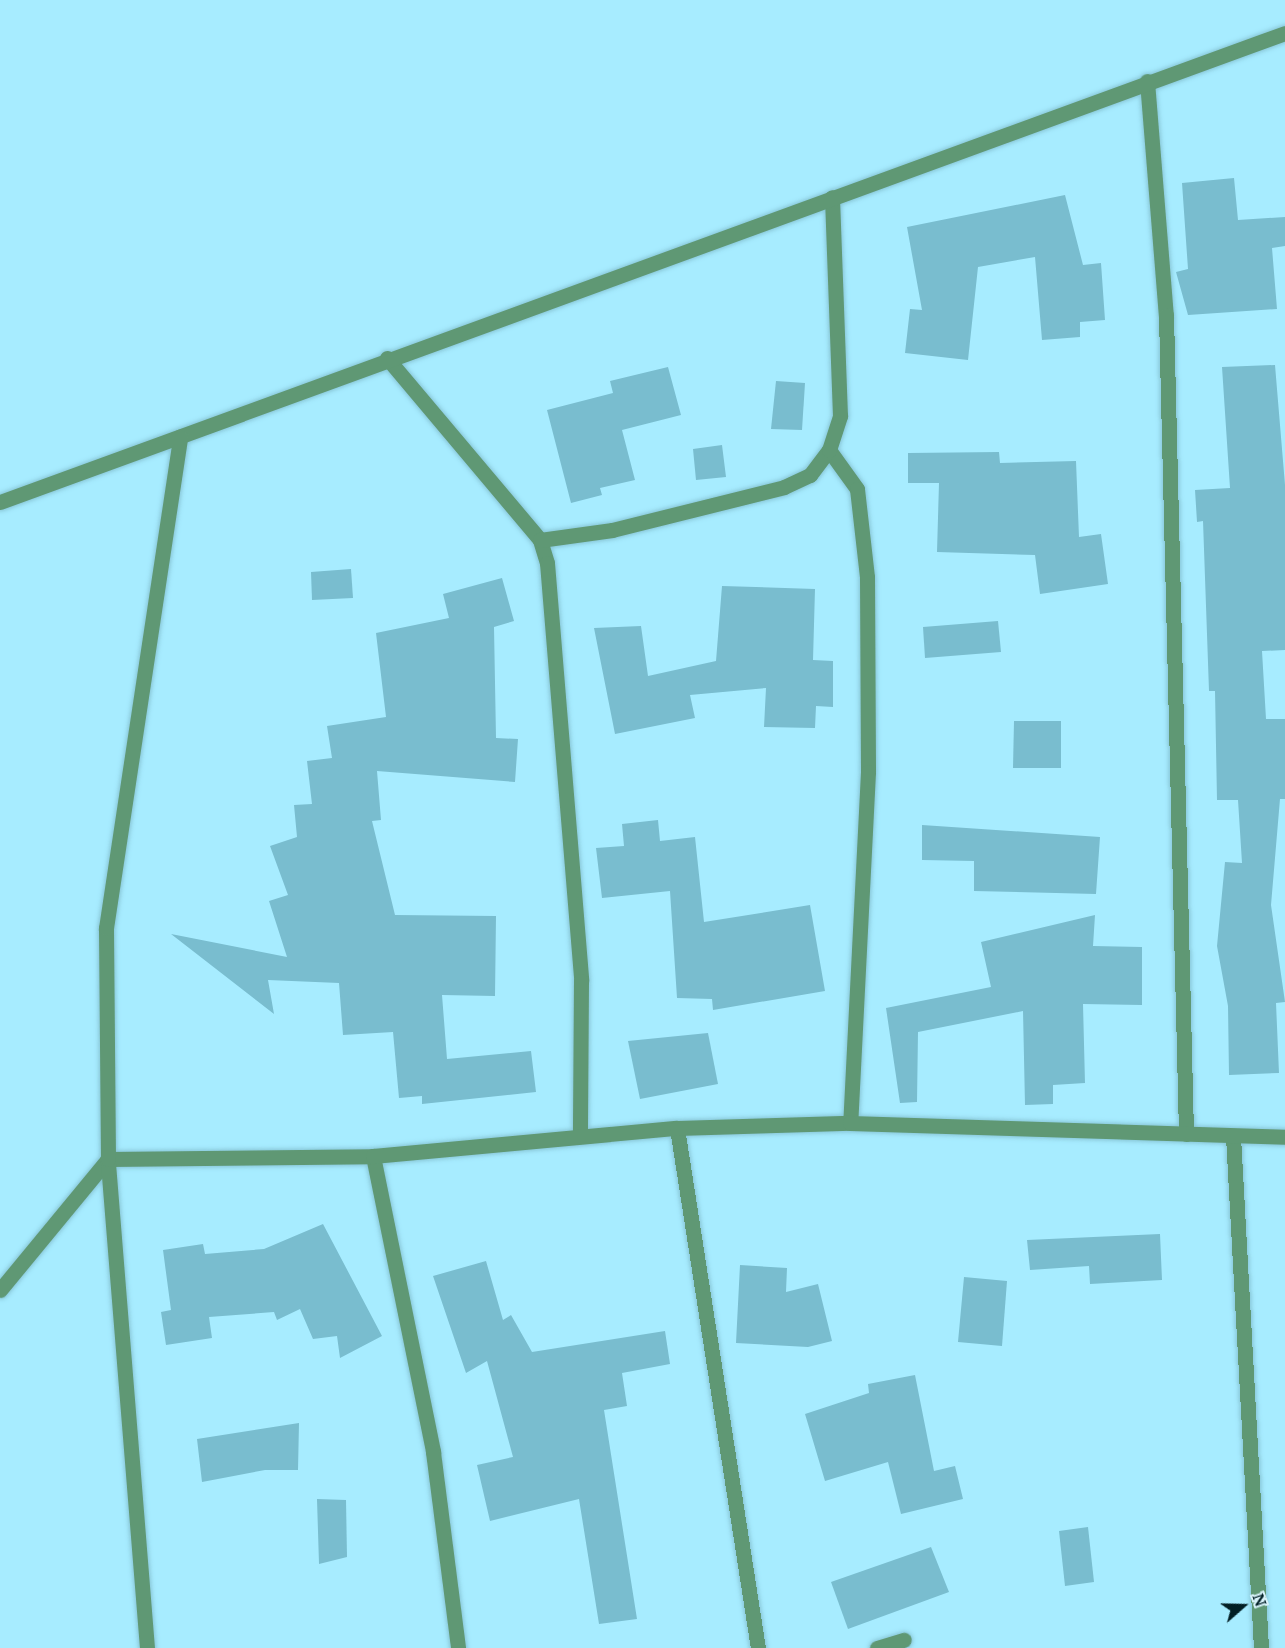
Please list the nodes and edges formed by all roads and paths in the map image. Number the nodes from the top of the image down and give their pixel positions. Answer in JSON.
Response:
{"nodes":[{"id":1,"x":1285,"y":33,"type":"edge"},
{"id":2,"x":1147,"y":81,"type":"junction"},
{"id":3,"x":832,"y":197,"type":"junction"},
{"id":4,"x":387,"y":358,"type":"junction"},
{"id":5,"x":180,"y":437,"type":"junction"},
{"id":6,"x":829,"y":450,"type":"junction"},
{"id":7,"x":0,"y":502,"type":"edge"},
{"id":8,"x":540,"y":540,"type":"junction"},
{"id":9,"x":850,"y":1123,"type":"junction"},
{"id":10,"x":677,"y":1128,"type":"junction"},
{"id":11,"x":1186,"y":1134,"type":"junction"},
{"id":12,"x":580,"y":1136,"type":"junction"},
{"id":13,"x":1233,"y":1136,"type":"junction"},
{"id":14,"x":1285,"y":1137,"type":"edge"},
{"id":15,"x":373,"y":1156,"type":"junction"},
{"id":16,"x":108,"y":1160,"type":"junction"},
{"id":17,"x":0,"y":1290,"type":"edge"},
{"id":18,"x":904,"y":1640,"type":"dead end"},
{"id":19,"x":147,"y":1648,"type":"edge"},
{"id":20,"x":458,"y":1648,"type":"edge"},
{"id":21,"x":758,"y":1648,"type":"edge"},
{"id":22,"x":878,"y":1648,"type":"edge"},
{"id":23,"x":1261,"y":1648,"type":"edge"}],
"edges":[{"from":1,"to":2,"type":"street"},
{"from":2,"to":3,"type":"street"},
{"from":2,"to":11,"type":"street"},
{"from":3,"to":4,"type":"street"},
{"from":3,"to":6,"type":"street"},
{"from":4,"to":5,"type":"street"},
{"from":4,"to":8,"type":"street"},
{"from":5,"to":7,"type":"street"},
{"from":5,"to":16,"type":"street"},
{"from":6,"to":8,"type":"street"},
{"from":6,"to":9,"type":"street"},
{"from":8,"to":12,"type":"street"},
{"from":9,"to":10,"type":"street"},
{"from":9,"to":11,"type":"street"},
{"from":10,"to":12,"type":"street"},
{"from":10,"to":21,"type":"street"},
{"from":11,"to":13,"type":"street"},
{"from":12,"to":15,"type":"street"},
{"from":13,"to":14,"type":"street"},
{"from":13,"to":23,"type":"street"},
{"from":15,"to":16,"type":"street"},
{"from":15,"to":20,"type":"street"},
{"from":16,"to":17,"type":"street"},
{"from":16,"to":19,"type":"street"},
{"from":18,"to":22,"type":"street"}]}
